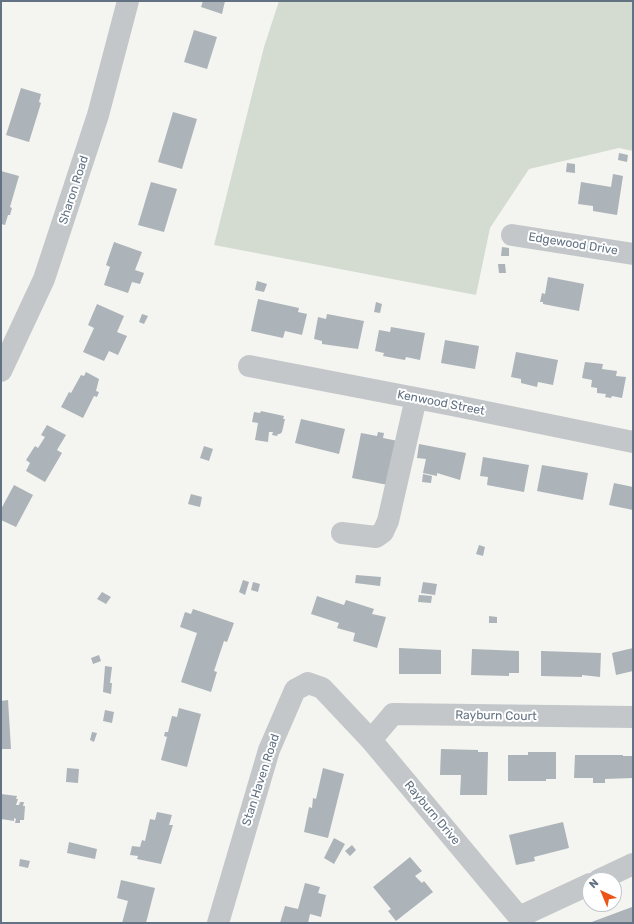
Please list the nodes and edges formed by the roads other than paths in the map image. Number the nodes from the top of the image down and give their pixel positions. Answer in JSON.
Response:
{"nodes":[{"id":1,"x":128,"y":1,"type":"edge"},
{"id":2,"x":512,"y":235,"type":"dead end"},
{"id":3,"x":633,"y":254,"type":"edge"},
{"id":4,"x":249,"y":366,"type":"dead end"},
{"id":5,"x":1,"y":372,"type":"edge"},
{"id":6,"x":416,"y":398,"type":"junction"},
{"id":7,"x":633,"y":442,"type":"edge"},
{"id":8,"x":342,"y":533,"type":"dead end"},
{"id":9,"x":338,"y":704,"type":"joint"},
{"id":10,"x":633,"y":718,"type":"edge"},
{"id":11,"x":371,"y":740,"type":"junction"},
{"id":12,"x":633,"y":864,"type":"edge"},
{"id":13,"x":616,"y":872,"type":"edge"},
{"id":14,"x":582,"y":888,"type":"edge"},
{"id":15,"x":521,"y":920,"type":"edge"},
{"id":16,"x":218,"y":923,"type":"edge"}],
"edges":[{"from":1,"to":5,"type":"street","name":"Sharon Road"},
{"from":2,"to":3,"type":"street","name":"Edgewood Drive"},
{"from":4,"to":6,"type":"street","name":"Kenwood Street"},
{"from":6,"to":7,"type":"street","name":"Kenwood Street"},
{"from":6,"to":8,"type":"street"},
{"from":9,"to":11,"type":"street","name":"Rayburn Drive"},
{"from":9,"to":16,"type":"street","name":"Stan Haven Road"},
{"from":10,"to":11,"type":"street","name":"Rayburn Court"},
{"from":11,"to":15,"type":"street","name":"Rayburn Drive"},
{"from":12,"to":13,"type":"street"},
{"from":14,"to":15,"type":"street"}]}
